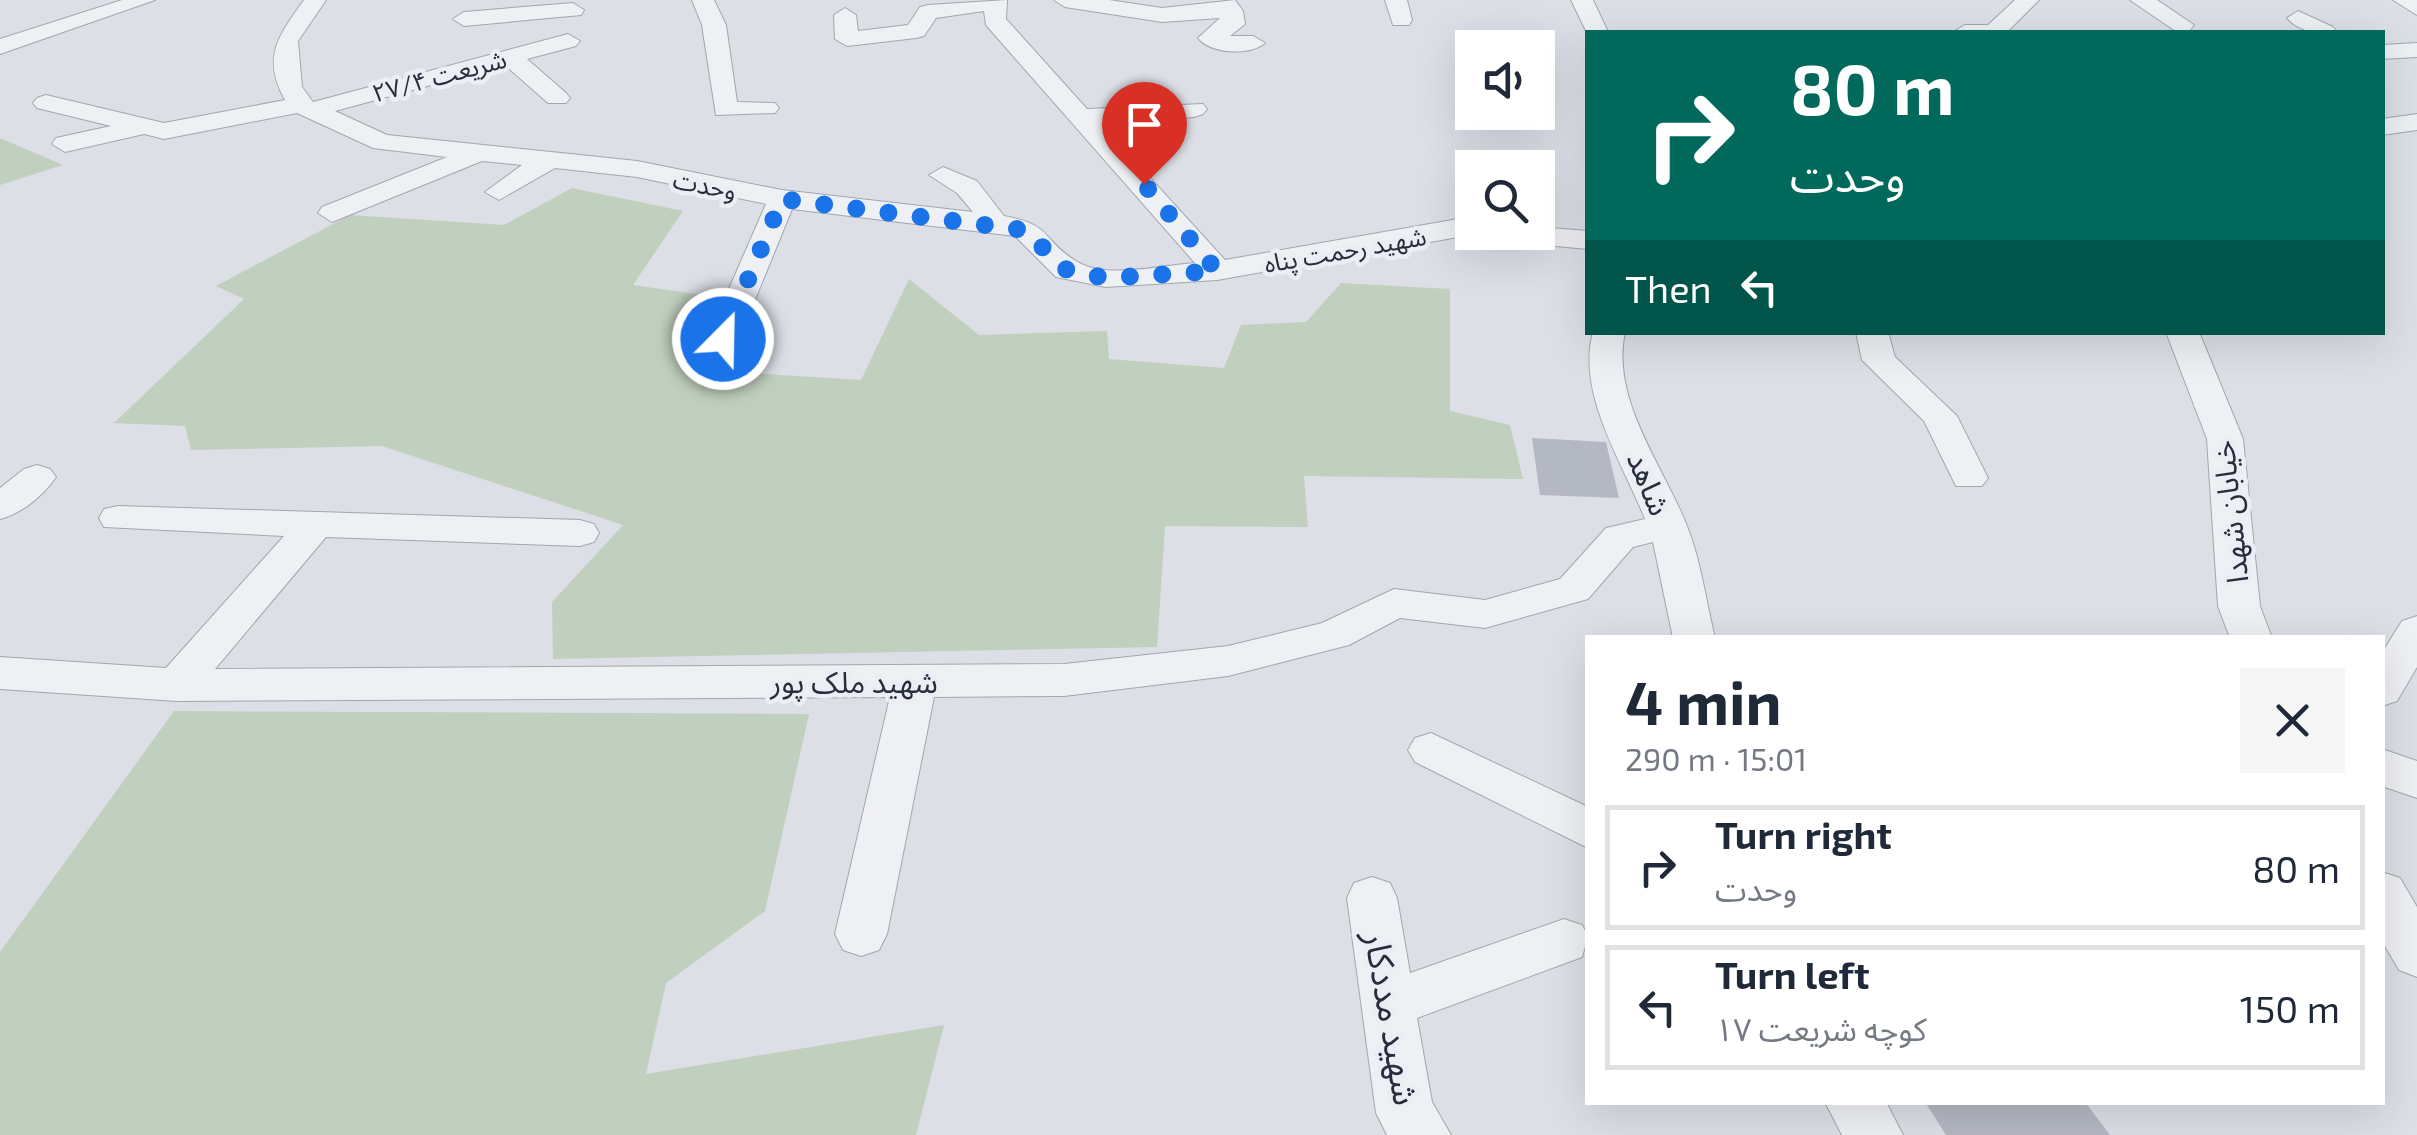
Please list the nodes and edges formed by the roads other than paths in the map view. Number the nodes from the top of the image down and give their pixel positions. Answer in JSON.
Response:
{"nodes":[{"id":1,"x":144,"y":0,"type":"edge"},
{"id":2,"x":314,"y":0,"type":"edge"},
{"id":3,"x":703,"y":0,"type":"edge"},
{"id":4,"x":1066,"y":0,"type":"edge"},
{"id":5,"x":1582,"y":0,"type":"edge"},
{"id":6,"x":2141,"y":0,"type":"edge"},
{"id":7,"x":2404,"y":0,"type":"edge"},
{"id":8,"x":994,"y":1,"type":"edge"},
{"id":9,"x":2019,"y":1,"type":"edge"},
{"id":10,"x":1228,"y":5,"type":"edge"},
{"id":11,"x":515,"y":6,"type":"edge"},
{"id":12,"x":2417,"y":8,"type":"edge"},
{"id":13,"x":573,"y":10,"type":"dead end"},
{"id":14,"x":845,"y":15,"type":"dead end"},
{"id":15,"x":1158,"y":17,"type":"edge"},
{"id":16,"x":464,"y":18,"type":"dead end"},
{"id":17,"x":2298,"y":18,"type":"dead end"},
{"id":18,"x":2182,"y":25,"type":"dead end"},
{"id":19,"x":1596,"y":30,"type":"edge"},
{"id":20,"x":1996,"y":30,"type":"edge"},
{"id":21,"x":2321,"y":30,"type":"edge"},
{"id":22,"x":568,"y":40,"type":"dead end"},
{"id":23,"x":1253,"y":43,"type":"dead end"},
{"id":24,"x":0,"y":46,"type":"edge"},
{"id":25,"x":2417,"y":50,"type":"edge"},
{"id":26,"x":2385,"y":52,"type":"edge"},
{"id":27,"x":508,"y":56,"type":"junction"},
{"id":28,"x":558,"y":98,"type":"dead end"},
{"id":29,"x":46,"y":102,"type":"dead end"},
{"id":30,"x":306,"y":108,"type":"junction"},
{"id":31,"x":766,"y":108,"type":"dead end"},
{"id":32,"x":1194,"y":108,"type":"dead end"},
{"id":33,"x":1077,"y":118,"type":"junction"},
{"id":34,"x":2417,"y":122,"type":"edge"},
{"id":35,"x":143,"y":127,"type":"junction"},
{"id":36,"x":2385,"y":127,"type":"edge"},
{"id":37,"x":65,"y":144,"type":"dead end"},
{"id":38,"x":475,"y":156,"type":"junction"},
{"id":39,"x":546,"y":162,"type":"junction"},
{"id":40,"x":943,"y":175,"type":"dead end"},
{"id":41,"x":499,"y":192,"type":"dead end"},
{"id":42,"x":782,"y":199,"type":"junction"},
{"id":43,"x":332,"y":213,"type":"dead end"},
{"id":44,"x":992,"y":223,"type":"junction"},
{"id":45,"x":1455,"y":229,"type":"edge"},
{"id":46,"x":1555,"y":237,"type":"edge"},
{"id":47,"x":1585,"y":240,"type":"edge"},
{"id":48,"x":1217,"y":271,"type":"junction"},
{"id":49,"x":1608,"y":335,"type":"edge"},
{"id":50,"x":1873,"y":335,"type":"edge"},
{"id":51,"x":2183,"y":335,"type":"edge"},
{"id":52,"x":723,"y":339,"type":"dead end"},
{"id":53,"x":37,"y":477,"type":"dead end"},
{"id":54,"x":1969,"y":478,"type":"dead end"},
{"id":55,"x":0,"y":507,"type":"edge"},
{"id":56,"x":118,"y":518,"type":"dead end"},
{"id":57,"x":1668,"y":526,"type":"junction"},
{"id":58,"x":313,"y":527,"type":"junction"},
{"id":59,"x":580,"y":533,"type":"dead end"},
{"id":60,"x":2245,"y":622,"type":"edge"},
{"id":61,"x":2417,"y":630,"type":"edge"},
{"id":62,"x":1693,"y":635,"type":"edge"},
{"id":63,"x":0,"y":672,"type":"edge"},
{"id":64,"x":2385,"y":678,"type":"edge"},
{"id":65,"x":915,"y":681,"type":"junction"},
{"id":66,"x":177,"y":686,"type":"junction"},
{"id":67,"x":1431,"y":750,"type":"dead end"},
{"id":68,"x":2385,"y":768,"type":"edge"},
{"id":69,"x":2417,"y":780,"type":"edge"},
{"id":70,"x":1585,"y":827,"type":"edge"},
{"id":71,"x":1372,"y":898,"type":"dead end"},
{"id":72,"x":2385,"y":898,"type":"edge"},
{"id":73,"x":860,"y":934,"type":"dead end"},
{"id":74,"x":1564,"y":941,"type":"dead end"},
{"id":75,"x":2417,"y":954,"type":"edge"},
{"id":76,"x":2385,"y":962,"type":"edge"},
{"id":77,"x":2417,"y":965,"type":"edge"},
{"id":78,"x":1388,"y":1004,"type":"junction"},
{"id":79,"x":1855,"y":1105,"type":"edge"},
{"id":80,"x":1422,"y":1135,"type":"edge"},
{"id":81,"x":1874,"y":1135,"type":"edge"}],
"edges":[{"from":1,"to":24,"type":"street"},
{"from":2,"to":30,"type":"street"},
{"from":3,"to":31,"type":"street"},
{"from":4,"to":15,"type":"street"},
{"from":5,"to":19,"type":"street"},
{"from":6,"to":18,"type":"street"},
{"from":7,"to":12,"type":"street"},
{"from":8,"to":14,"type":"street"},
{"from":8,"to":33,"type":"street"},
{"from":9,"to":20,"type":"street"},
{"from":10,"to":15,"type":"street"},
{"from":10,"to":23,"type":"street"},
{"from":11,"to":13,"type":"street"},
{"from":11,"to":16,"type":"street"},
{"from":17,"to":21,"type":"street"},
{"from":22,"to":27,"type":"street","name":"شریعت ۲۷/۴"},
{"from":25,"to":26,"type":"street"},
{"from":27,"to":28,"type":"street"},
{"from":27,"to":30,"type":"street","name":"شریعت ۲۷/۴"},
{"from":29,"to":35,"type":"street"},
{"from":30,"to":35,"type":"street","name":"شریعت ۲۷/۴"},
{"from":30,"to":38,"type":"street","name":"وحدت"},
{"from":32,"to":33,"type":"street"},
{"from":33,"to":48,"type":"street"},
{"from":34,"to":36,"type":"street"},
{"from":35,"to":37,"type":"street"},
{"from":38,"to":39,"type":"street","name":"وحدت"},
{"from":38,"to":43,"type":"street"},
{"from":39,"to":41,"type":"street"},
{"from":39,"to":42,"type":"street","name":"وحدت"},
{"from":40,"to":44,"type":"street"},
{"from":42,"to":44,"type":"street","name":"وحدت"},
{"from":42,"to":52,"type":"street"},
{"from":44,"to":48,"type":"street","name":"وحدت"},
{"from":45,"to":48,"type":"street","name":"شهید رحمت پناه"},
{"from":46,"to":47,"type":"street"},
{"from":49,"to":57,"type":"street","name":"شاهد"},
{"from":50,"to":54,"type":"street"},
{"from":51,"to":60,"type":"street","name":"خیابان شهدا"},
{"from":53,"to":55,"type":"street"},
{"from":56,"to":58,"type":"street"},
{"from":57,"to":62,"type":"street","name":"شاهد"},
{"from":57,"to":65,"type":"street","name":"شهید ملک پور"},
{"from":58,"to":59,"type":"street"},
{"from":58,"to":66,"type":"street"},
{"from":61,"to":64,"type":"street"},
{"from":63,"to":66,"type":"street","name":"شهید ملک پور"},
{"from":65,"to":66,"type":"street","name":"شهید ملک پور"},
{"from":65,"to":73,"type":"street"},
{"from":67,"to":70,"type":"street"},
{"from":68,"to":69,"type":"street"},
{"from":71,"to":78,"type":"street","name":"شهید مددکار"},
{"from":72,"to":75,"type":"street"},
{"from":74,"to":78,"type":"street"},
{"from":76,"to":77,"type":"street"},
{"from":78,"to":80,"type":"street","name":"شهید مددکار"},
{"from":79,"to":81,"type":"street"}]}
